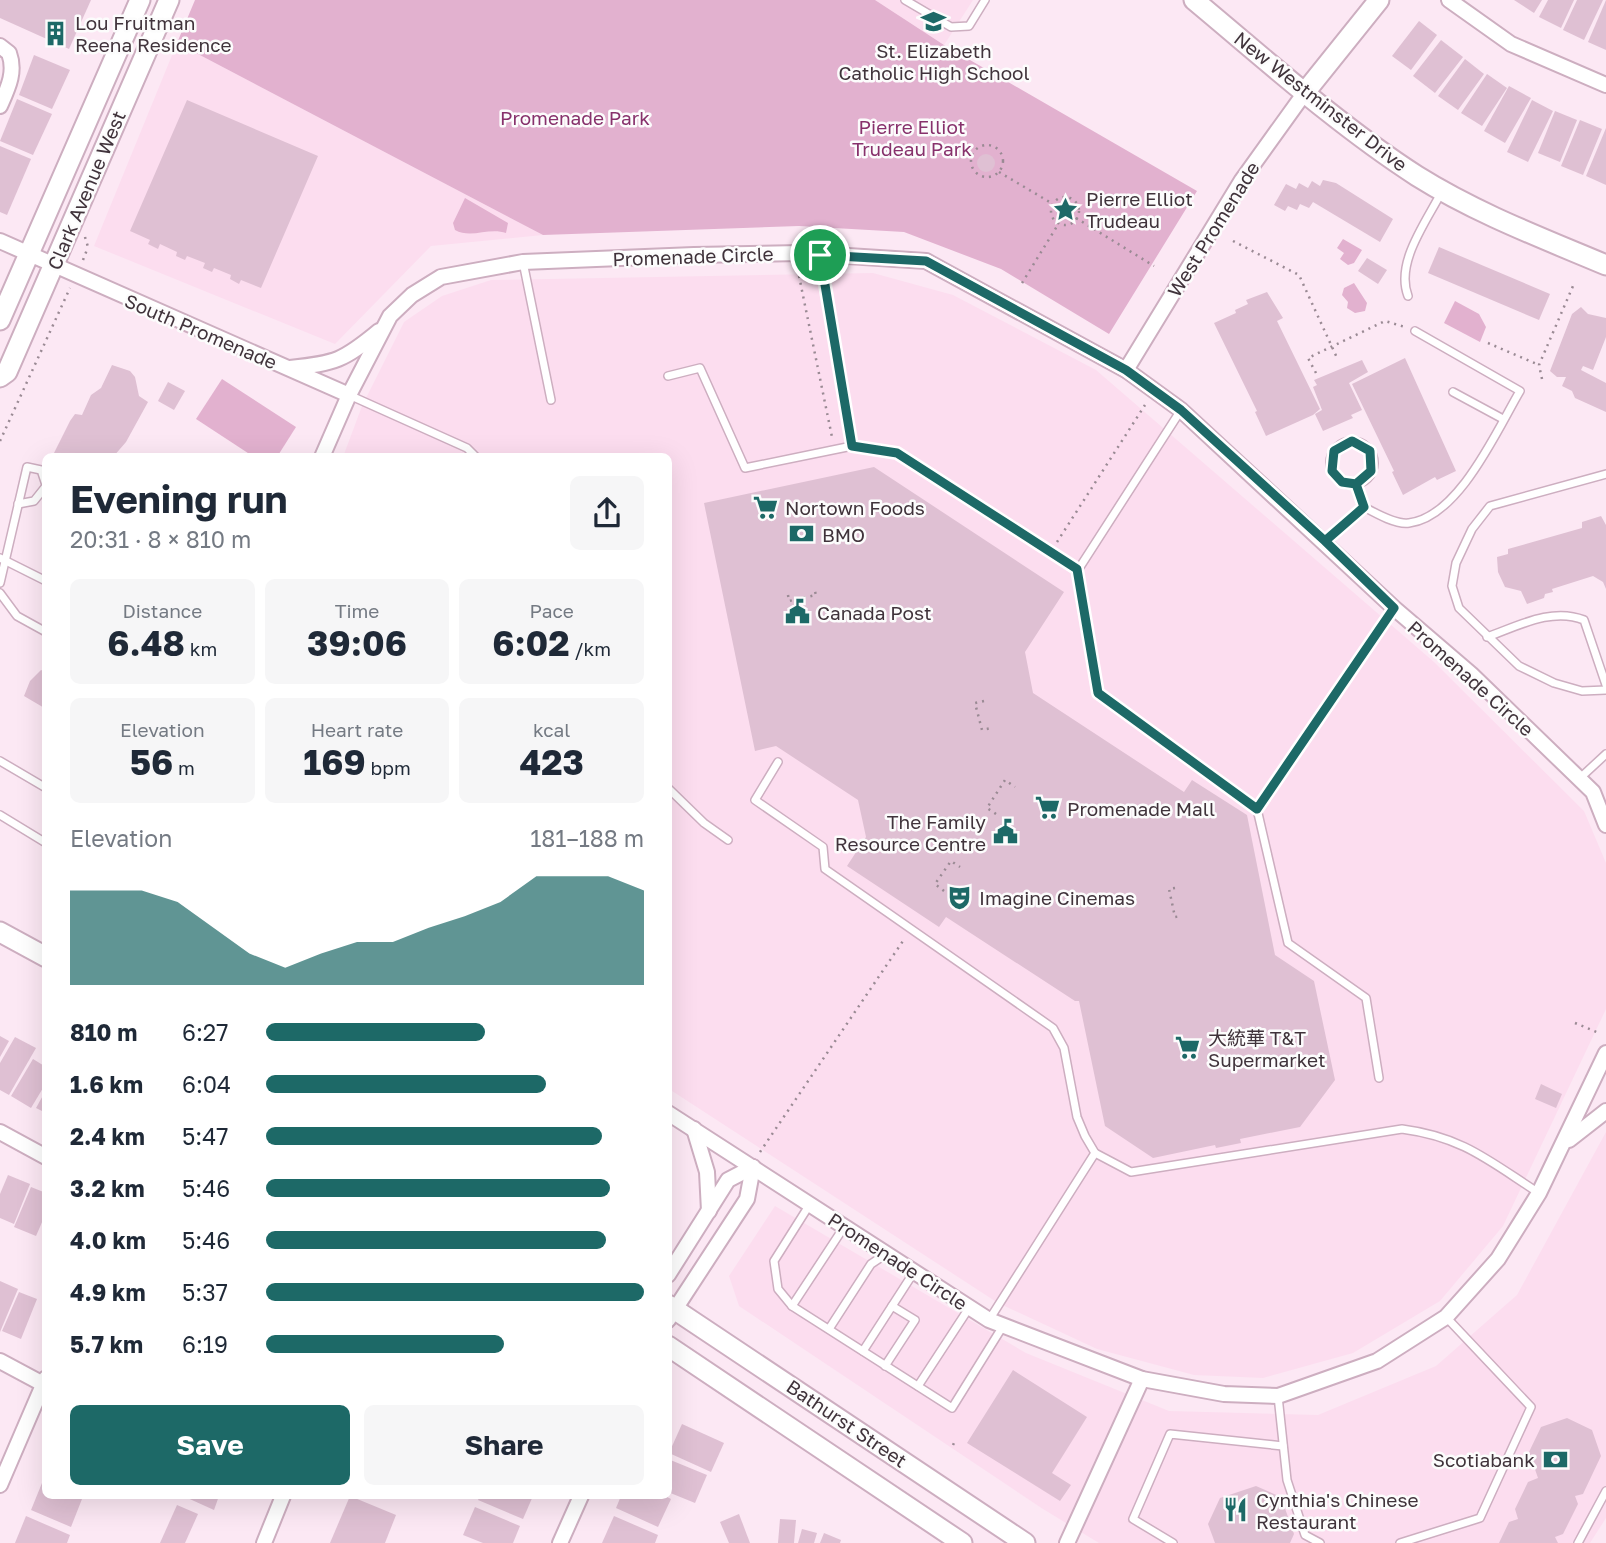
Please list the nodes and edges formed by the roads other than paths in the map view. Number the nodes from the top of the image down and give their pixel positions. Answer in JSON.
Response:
{"nodes":[{"id":1,"x":140,"y":0,"type":"edge"},
{"id":2,"x":169,"y":0,"type":"edge"},
{"id":3,"x":905,"y":0,"type":"edge"},
{"id":4,"x":985,"y":0,"type":"edge"},
{"id":5,"x":1194,"y":0,"type":"edge"},
{"id":6,"x":1379,"y":0,"type":"edge"},
{"id":7,"x":1449,"y":0,"type":"edge"},
{"id":8,"x":0,"y":46,"type":"edge"},
{"id":9,"x":1606,"y":85,"type":"edge"},
{"id":10,"x":1306,"y":91,"type":"junction"},
{"id":11,"x":0,"y":106,"type":"edge"},
{"id":12,"x":1442,"y":190,"type":"junction"},
{"id":13,"x":0,"y":241,"type":"edge"},
{"id":14,"x":30,"y":255,"type":"junction"},
{"id":15,"x":820,"y":255,"type":"junction"},
{"id":16,"x":523,"y":262,"type":"junction"},
{"id":17,"x":1606,"y":265,"type":"edge"},
{"id":18,"x":54,"y":266,"type":"junction"},
{"id":19,"x":1408,"y":296,"type":"dead end"},
{"id":20,"x":0,"y":320,"type":"edge"},
{"id":21,"x":385,"y":326,"type":"junction"},
{"id":22,"x":1415,"y":331,"type":"road end"},
{"id":23,"x":288,"y":368,"type":"junction"},
{"id":24,"x":1126,"y":370,"type":"junction"},
{"id":25,"x":668,"y":376,"type":"dead end"},
{"id":26,"x":0,"y":377,"type":"edge"},
{"id":27,"x":1454,"y":391,"type":"dead end"},
{"id":28,"x":349,"y":395,"type":"junction"},
{"id":29,"x":551,"y":400,"type":"dead end"},
{"id":30,"x":1181,"y":410,"type":"junction"},
{"id":31,"x":1503,"y":419,"type":"junction"},
{"id":32,"x":852,"y":446,"type":"junction"},
{"id":33,"x":324,"y":453,"type":"edge"},
{"id":34,"x":470,"y":453,"type":"edge"},
{"id":35,"x":42,"y":473,"type":"edge"},
{"id":36,"x":1606,"y":474,"type":"edge"},
{"id":37,"x":1356,"y":484,"type":"junction"},
{"id":38,"x":42,"y":491,"type":"edge"},
{"id":39,"x":18,"y":504,"type":"junction"},
{"id":40,"x":1364,"y":507,"type":"junction"},
{"id":41,"x":1325,"y":541,"type":"junction"},
{"id":42,"x":3,"y":560,"type":"edge"},
{"id":43,"x":1077,"y":569,"type":"junction"},
{"id":44,"x":42,"y":579,"type":"edge"},
{"id":45,"x":0,"y":583,"type":"edge"},
{"id":46,"x":0,"y":593,"type":"edge"},
{"id":47,"x":1394,"y":608,"type":"junction"},
{"id":48,"x":42,"y":630,"type":"edge"},
{"id":49,"x":1488,"y":637,"type":"junction"},
{"id":50,"x":1606,"y":687,"type":"edge"},
{"id":51,"x":1606,"y":754,"type":"edge"},
{"id":52,"x":0,"y":761,"type":"edge"},
{"id":53,"x":778,"y":762,"type":"dead end"},
{"id":54,"x":1579,"y":779,"type":"junction"},
{"id":55,"x":42,"y":786,"type":"edge"},
{"id":56,"x":672,"y":792,"type":"edge"},
{"id":57,"x":1257,"y":809,"type":"junction"},
{"id":58,"x":1604,"y":814,"type":"edge"},
{"id":59,"x":0,"y":815,"type":"edge"},
{"id":60,"x":728,"y":840,"type":"dead end"},
{"id":61,"x":42,"y":841,"type":"edge"},
{"id":62,"x":0,"y":932,"type":"edge"},
{"id":63,"x":42,"y":955,"type":"edge"},
{"id":64,"x":1604,"y":1060,"type":"edge"},
{"id":65,"x":1379,"y":1078,"type":"dead end"},
{"id":66,"x":1606,"y":1111,"type":"edge"},
{"id":67,"x":672,"y":1115,"type":"edge"},
{"id":68,"x":694,"y":1129,"type":"junction"},
{"id":69,"x":0,"y":1132,"type":"edge"},
{"id":70,"x":1565,"y":1143,"type":"junction"},
{"id":71,"x":1095,"y":1153,"type":"junction"},
{"id":72,"x":42,"y":1155,"type":"edge"},
{"id":73,"x":753,"y":1167,"type":"junction"},
{"id":74,"x":1539,"y":1193,"type":"junction"},
{"id":75,"x":810,"y":1204,"type":"junction"},
{"id":76,"x":709,"y":1211,"type":"junction"},
{"id":77,"x":844,"y":1227,"type":"junction"},
{"id":78,"x":886,"y":1254,"type":"junction"},
{"id":79,"x":672,"y":1269,"type":"edge"},
{"id":80,"x":914,"y":1272,"type":"junction"},
{"id":81,"x":792,"y":1306,"type":"junction"},
{"id":82,"x":892,"y":1306,"type":"junction"},
{"id":83,"x":969,"y":1308,"type":"junction"},
{"id":84,"x":672,"y":1310,"type":"edge"},
{"id":85,"x":672,"y":1312,"type":"edge"},
{"id":86,"x":1446,"y":1317,"type":"junction"},
{"id":87,"x":996,"y":1323,"type":"junction"},
{"id":88,"x":828,"y":1329,"type":"junction"},
{"id":89,"x":672,"y":1349,"type":"edge"},
{"id":90,"x":863,"y":1351,"type":"junction"},
{"id":91,"x":0,"y":1361,"type":"edge"},
{"id":92,"x":885,"y":1366,"type":"junction"},
{"id":93,"x":1142,"y":1379,"type":"junction"},
{"id":94,"x":42,"y":1380,"type":"edge"},
{"id":95,"x":42,"y":1386,"type":"edge"},
{"id":96,"x":918,"y":1386,"type":"junction"},
{"id":97,"x":1278,"y":1395,"type":"junction"},
{"id":98,"x":1283,"y":1446,"type":"junction"},
{"id":99,"x":0,"y":1485,"type":"edge"},
{"id":100,"x":1606,"y":1490,"type":"edge"},
{"id":101,"x":282,"y":1499,"type":"edge"},
{"id":102,"x":580,"y":1499,"type":"edge"},
{"id":103,"x":1598,"y":1507,"type":"junction"},
{"id":104,"x":1606,"y":1511,"type":"edge"},
{"id":105,"x":264,"y":1543,"type":"edge"},
{"id":106,"x":560,"y":1543,"type":"edge"},
{"id":107,"x":962,"y":1543,"type":"edge"},
{"id":108,"x":1025,"y":1543,"type":"edge"},
{"id":109,"x":1068,"y":1543,"type":"edge"},
{"id":110,"x":1172,"y":1543,"type":"edge"},
{"id":111,"x":1320,"y":1543,"type":"edge"},
{"id":112,"x":1400,"y":1543,"type":"edge"},
{"id":113,"x":1578,"y":1543,"type":"edge"}],
"edges":[{"from":1,"to":14,"type":"street","name":"Clark Avenue West"},
{"from":2,"to":18,"type":"street","name":"Clark Avenue West"},
{"from":3,"to":4,"type":"lane"},
{"from":5,"to":10,"type":"street","name":"New Westminster Drive"},
{"from":6,"to":10,"type":"street"},
{"from":7,"to":9,"type":"street"},
{"from":8,"to":11,"type":"street"},
{"from":10,"to":12,"type":"street","name":"New Westminster Drive"},
{"from":10,"to":24,"type":"street","name":"West Promenade"},
{"from":12,"to":17,"type":"street","name":"New Westminster Drive"},
{"from":12,"to":19,"type":"lane"},
{"from":13,"to":14,"type":"street","name":"South Promenade"},
{"from":14,"to":18,"type":"street","name":"South Promenade"},
{"from":14,"to":20,"type":"street","name":"Clark Avenue West"},
{"from":15,"to":16,"type":"street","name":"Promenade Circle"},
{"from":15,"to":24,"type":"street","name":"Promenade Circle"},
{"from":15,"to":32,"type":"lane"},
{"from":16,"to":21,"type":"street","name":"Promenade Circle"},
{"from":16,"to":29,"type":"lane"},
{"from":18,"to":23,"type":"street","name":"South Promenade"},
{"from":18,"to":26,"type":"street","name":"Clark Avenue West"},
{"from":21,"to":23,"type":"street","name":"Promenade Circle"},
{"from":21,"to":28,"type":"street","name":"Promenade Circle"},
{"from":22,"to":31,"type":"lane"},
{"from":23,"to":28,"type":"street","name":"South Promenade"},
{"from":24,"to":30,"type":"street","name":"Promenade Circle"},
{"from":25,"to":32,"type":"lane"},
{"from":27,"to":31,"type":"lane"},
{"from":28,"to":33,"type":"street","name":"Promenade Circle"},
{"from":28,"to":34,"type":"lane"},
{"from":30,"to":41,"type":"street","name":"Promenade Circle"},
{"from":30,"to":43,"type":"lane"},
{"from":31,"to":40,"type":"lane"},
{"from":32,"to":43,"type":"lane"},
{"from":35,"to":39,"type":"lane"},
{"from":36,"to":49,"type":"lane"},
{"from":37,"to":37,"type":"lane"},
{"from":37,"to":40,"type":"lane"},
{"from":38,"to":39,"type":"lane"},
{"from":39,"to":42,"type":"lane"},
{"from":40,"to":41,"type":"lane"},
{"from":41,"to":47,"type":"street","name":"Promenade Circle"},
{"from":42,"to":44,"type":"lane"},
{"from":42,"to":45,"type":"lane"},
{"from":43,"to":57,"type":"lane"},
{"from":46,"to":48,"type":"lane"},
{"from":47,"to":54,"type":"street","name":"Promenade Circle"},
{"from":47,"to":57,"type":"lane"},
{"from":49,"to":50,"type":"lane"},
{"from":49,"to":50,"type":"lane"},
{"from":51,"to":54,"type":"lane"},
{"from":52,"to":55,"type":"lane"},
{"from":53,"to":71,"type":"lane"},
{"from":54,"to":58,"type":"street","name":"Promenade Circle"},
{"from":56,"to":60,"type":"lane"},
{"from":57,"to":65,"type":"lane"},
{"from":59,"to":61,"type":"lane"},
{"from":62,"to":63,"type":"street"},
{"from":64,"to":70,"type":"street","name":"Promenade Circle"},
{"from":66,"to":70,"type":"street"},
{"from":67,"to":68,"type":"street","name":"Promenade Circle"},
{"from":68,"to":73,"type":"street","name":"Promenade Circle"},
{"from":68,"to":76,"type":"street"},
{"from":69,"to":72,"type":"street"},
{"from":70,"to":74,"type":"street","name":"Promenade Circle"},
{"from":71,"to":74,"type":"lane"},
{"from":71,"to":87,"type":"lane"},
{"from":73,"to":75,"type":"street","name":"Promenade Circle"},
{"from":73,"to":76,"type":"street"},
{"from":73,"to":84,"type":"street"},
{"from":74,"to":86,"type":"street","name":"Promenade Circle"},
{"from":75,"to":77,"type":"street","name":"Promenade Circle"},
{"from":75,"to":81,"type":"lane"},
{"from":76,"to":79,"type":"street"},
{"from":77,"to":78,"type":"street","name":"Promenade Circle"},
{"from":77,"to":81,"type":"lane"},
{"from":78,"to":80,"type":"street","name":"Promenade Circle"},
{"from":78,"to":88,"type":"lane"},
{"from":80,"to":82,"type":"lane"},
{"from":80,"to":83,"type":"street","name":"Promenade Circle"},
{"from":81,"to":88,"type":"lane"},
{"from":82,"to":90,"type":"lane"},
{"from":82,"to":92,"type":"lane"},
{"from":83,"to":87,"type":"street","name":"Promenade Circle"},
{"from":83,"to":96,"type":"lane"},
{"from":85,"to":108,"type":"street","name":"Bathurst Street"},
{"from":86,"to":97,"type":"street","name":"Promenade Circle"},
{"from":86,"to":112,"type":"lane"},
{"from":87,"to":93,"type":"street","name":"Promenade Circle"},
{"from":87,"to":96,"type":"lane"},
{"from":88,"to":90,"type":"lane"},
{"from":89,"to":107,"type":"street","name":"Bathurst Street"},
{"from":90,"to":92,"type":"lane"},
{"from":91,"to":94,"type":"street"},
{"from":92,"to":96,"type":"lane"},
{"from":93,"to":97,"type":"street","name":"Promenade Circle"},
{"from":93,"to":109,"type":"street"},
{"from":95,"to":99,"type":"street"},
{"from":97,"to":98,"type":"lane"},
{"from":98,"to":110,"type":"lane"},
{"from":98,"to":111,"type":"lane"},
{"from":100,"to":103,"type":"lane"},
{"from":101,"to":105,"type":"street"},
{"from":102,"to":106,"type":"street"},
{"from":103,"to":104,"type":"lane"},
{"from":103,"to":113,"type":"lane"}]}
